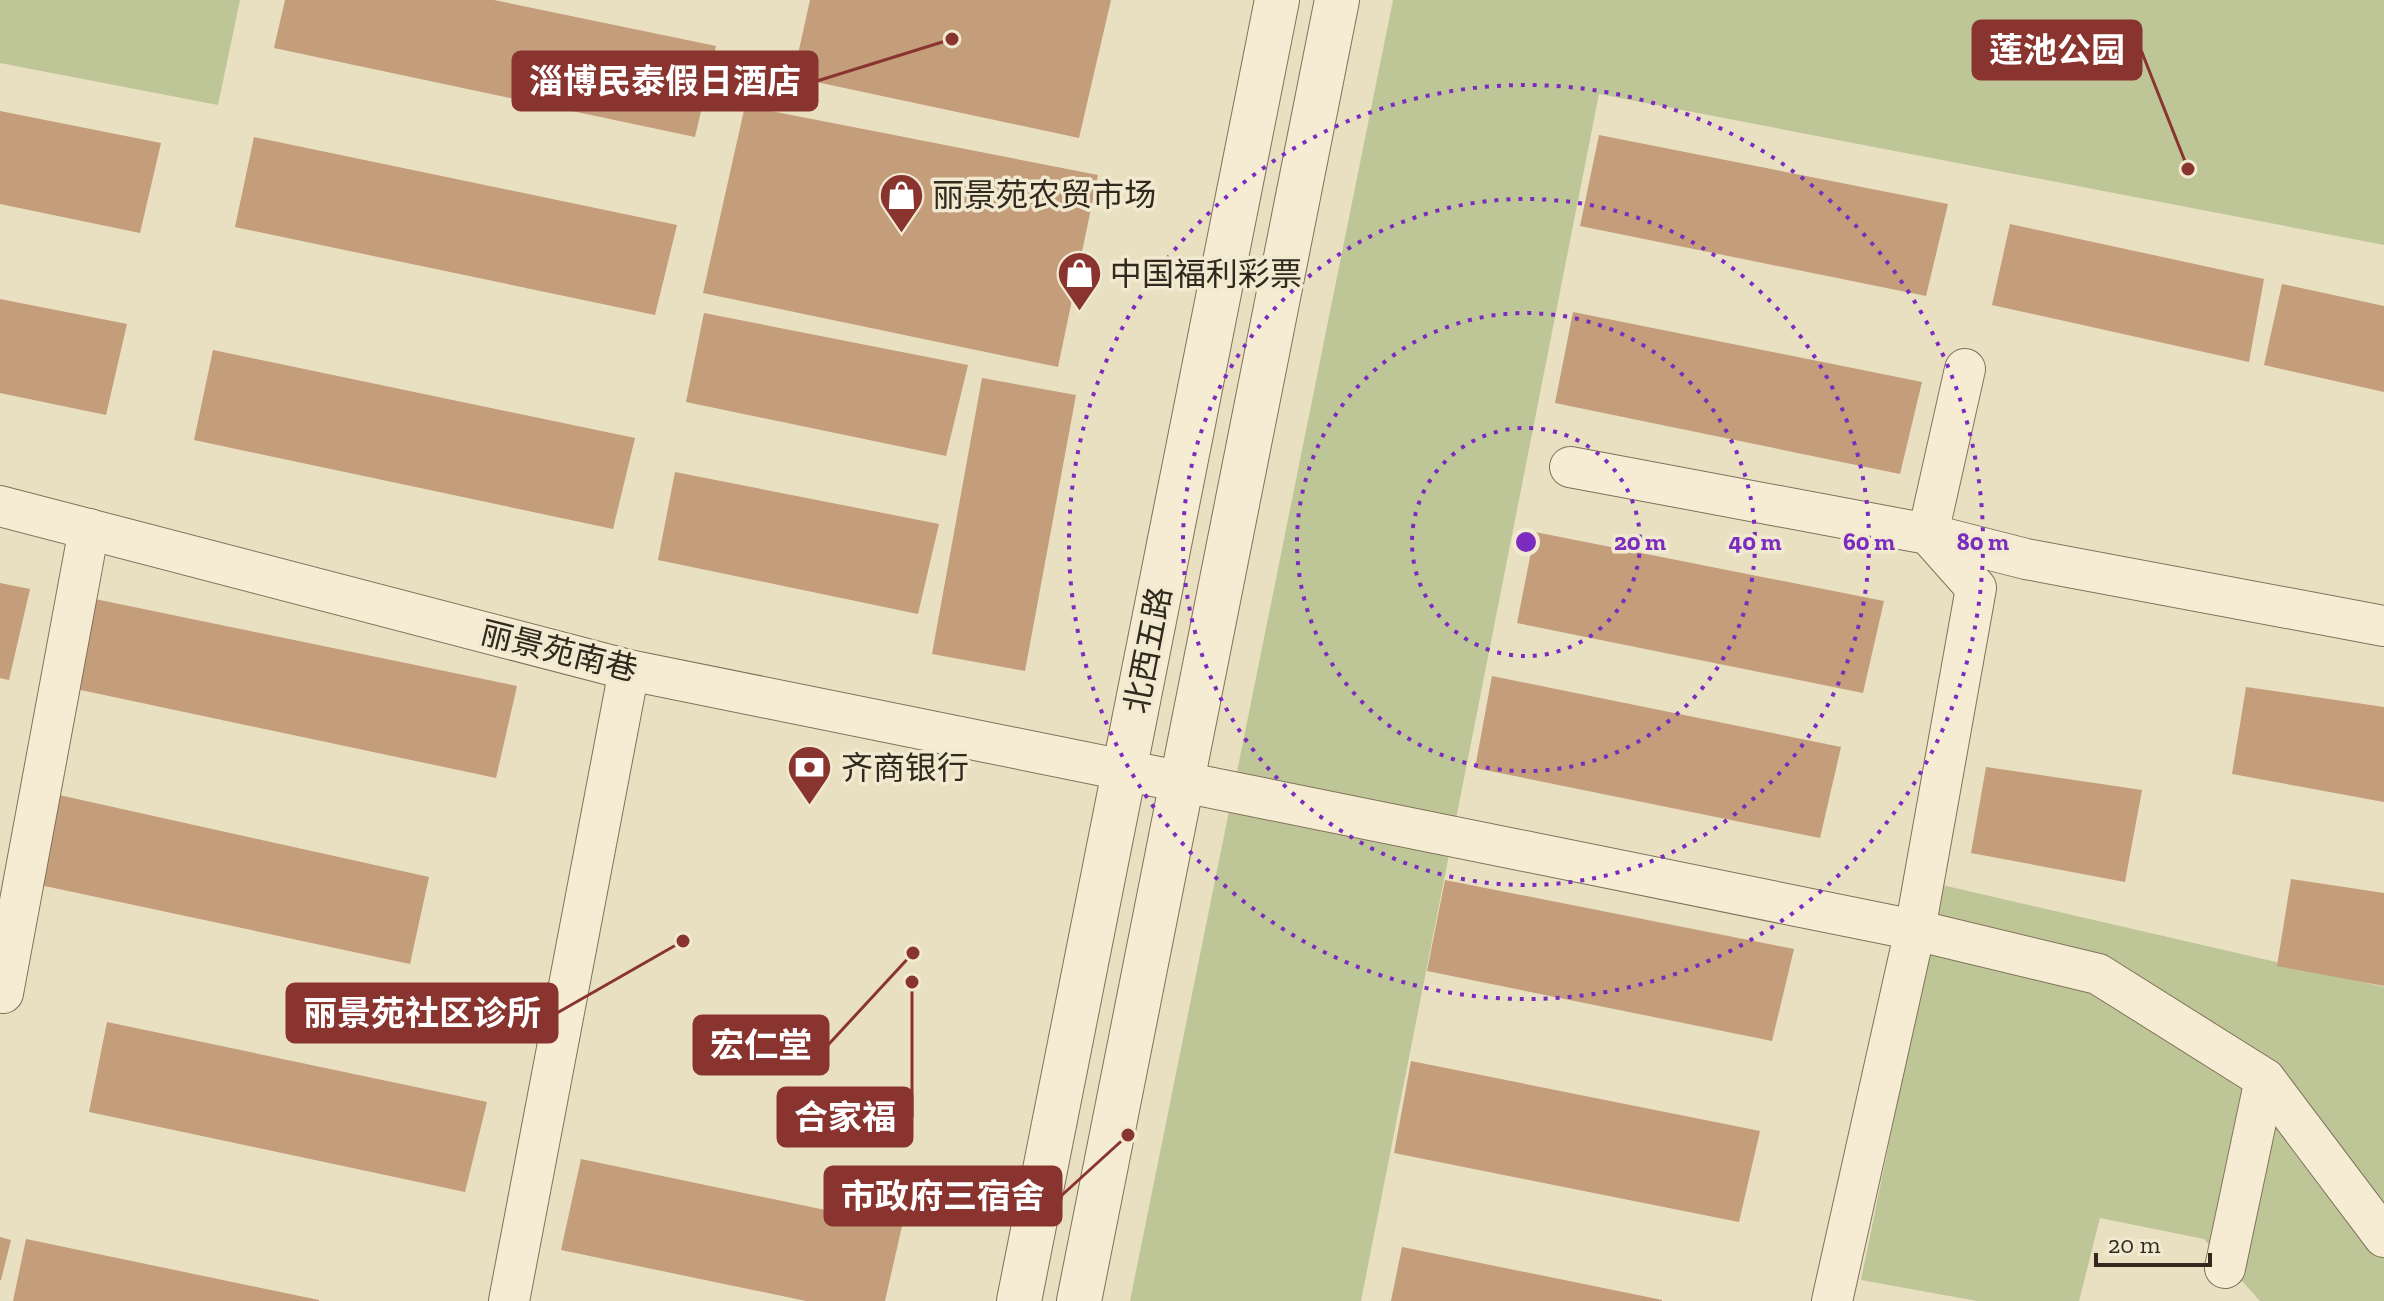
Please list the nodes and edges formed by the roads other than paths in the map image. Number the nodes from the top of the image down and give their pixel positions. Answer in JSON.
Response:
{"nodes":[{"id":1,"x":1277,"y":0,"type":"edge"},
{"id":2,"x":1337,"y":0,"type":"edge"},
{"id":3,"x":1965,"y":369,"type":"dead end"},
{"id":4,"x":1570,"y":467,"type":"dead end"},
{"id":5,"x":0,"y":506,"type":"edge"},
{"id":6,"x":89,"y":529,"type":"junction"},
{"id":7,"x":1928,"y":534,"type":"junction"},
{"id":8,"x":2384,"y":626,"type":"edge"},
{"id":9,"x":629,"y":670,"type":"junction"},
{"id":10,"x":1124,"y":771,"type":"junction"},
{"id":11,"x":1182,"y":783,"type":"junction"},
{"id":12,"x":1915,"y":930,"type":"junction"},
{"id":13,"x":0,"y":992,"type":"edge"},
{"id":14,"x":2265,"y":1079,"type":"junction"},
{"id":15,"x":2384,"y":1237,"type":"edge"},
{"id":16,"x":2225,"y":1268,"type":"dead end"},
{"id":17,"x":509,"y":1301,"type":"edge"},
{"id":18,"x":1019,"y":1301,"type":"edge"},
{"id":19,"x":1079,"y":1301,"type":"edge"},
{"id":20,"x":1832,"y":1301,"type":"edge"}],
"edges":[{"from":1,"to":10,"type":"street","name":"北西五路"},
{"from":2,"to":11,"type":"street","name":"北西五路"},
{"from":3,"to":7,"type":"street"},
{"from":4,"to":7,"type":"street"},
{"from":5,"to":6,"type":"street","name":"丽景苑南巷"},
{"from":6,"to":9,"type":"street","name":"丽景苑南巷"},
{"from":6,"to":13,"type":"street"},
{"from":7,"to":8,"type":"street"},
{"from":7,"to":12,"type":"street"},
{"from":9,"to":10,"type":"street","name":"丽景苑南巷"},
{"from":9,"to":17,"type":"street"},
{"from":10,"to":11,"type":"street","name":"丽景苑南巷"},
{"from":10,"to":18,"type":"street","name":"北西五路"},
{"from":11,"to":12,"type":"street","name":"丽景苑南巷"},
{"from":11,"to":19,"type":"street","name":"北西五路"},
{"from":12,"to":14,"type":"street","name":"丽景苑南巷"},
{"from":12,"to":20,"type":"street"},
{"from":14,"to":15,"type":"street"},
{"from":14,"to":16,"type":"street"}]}
